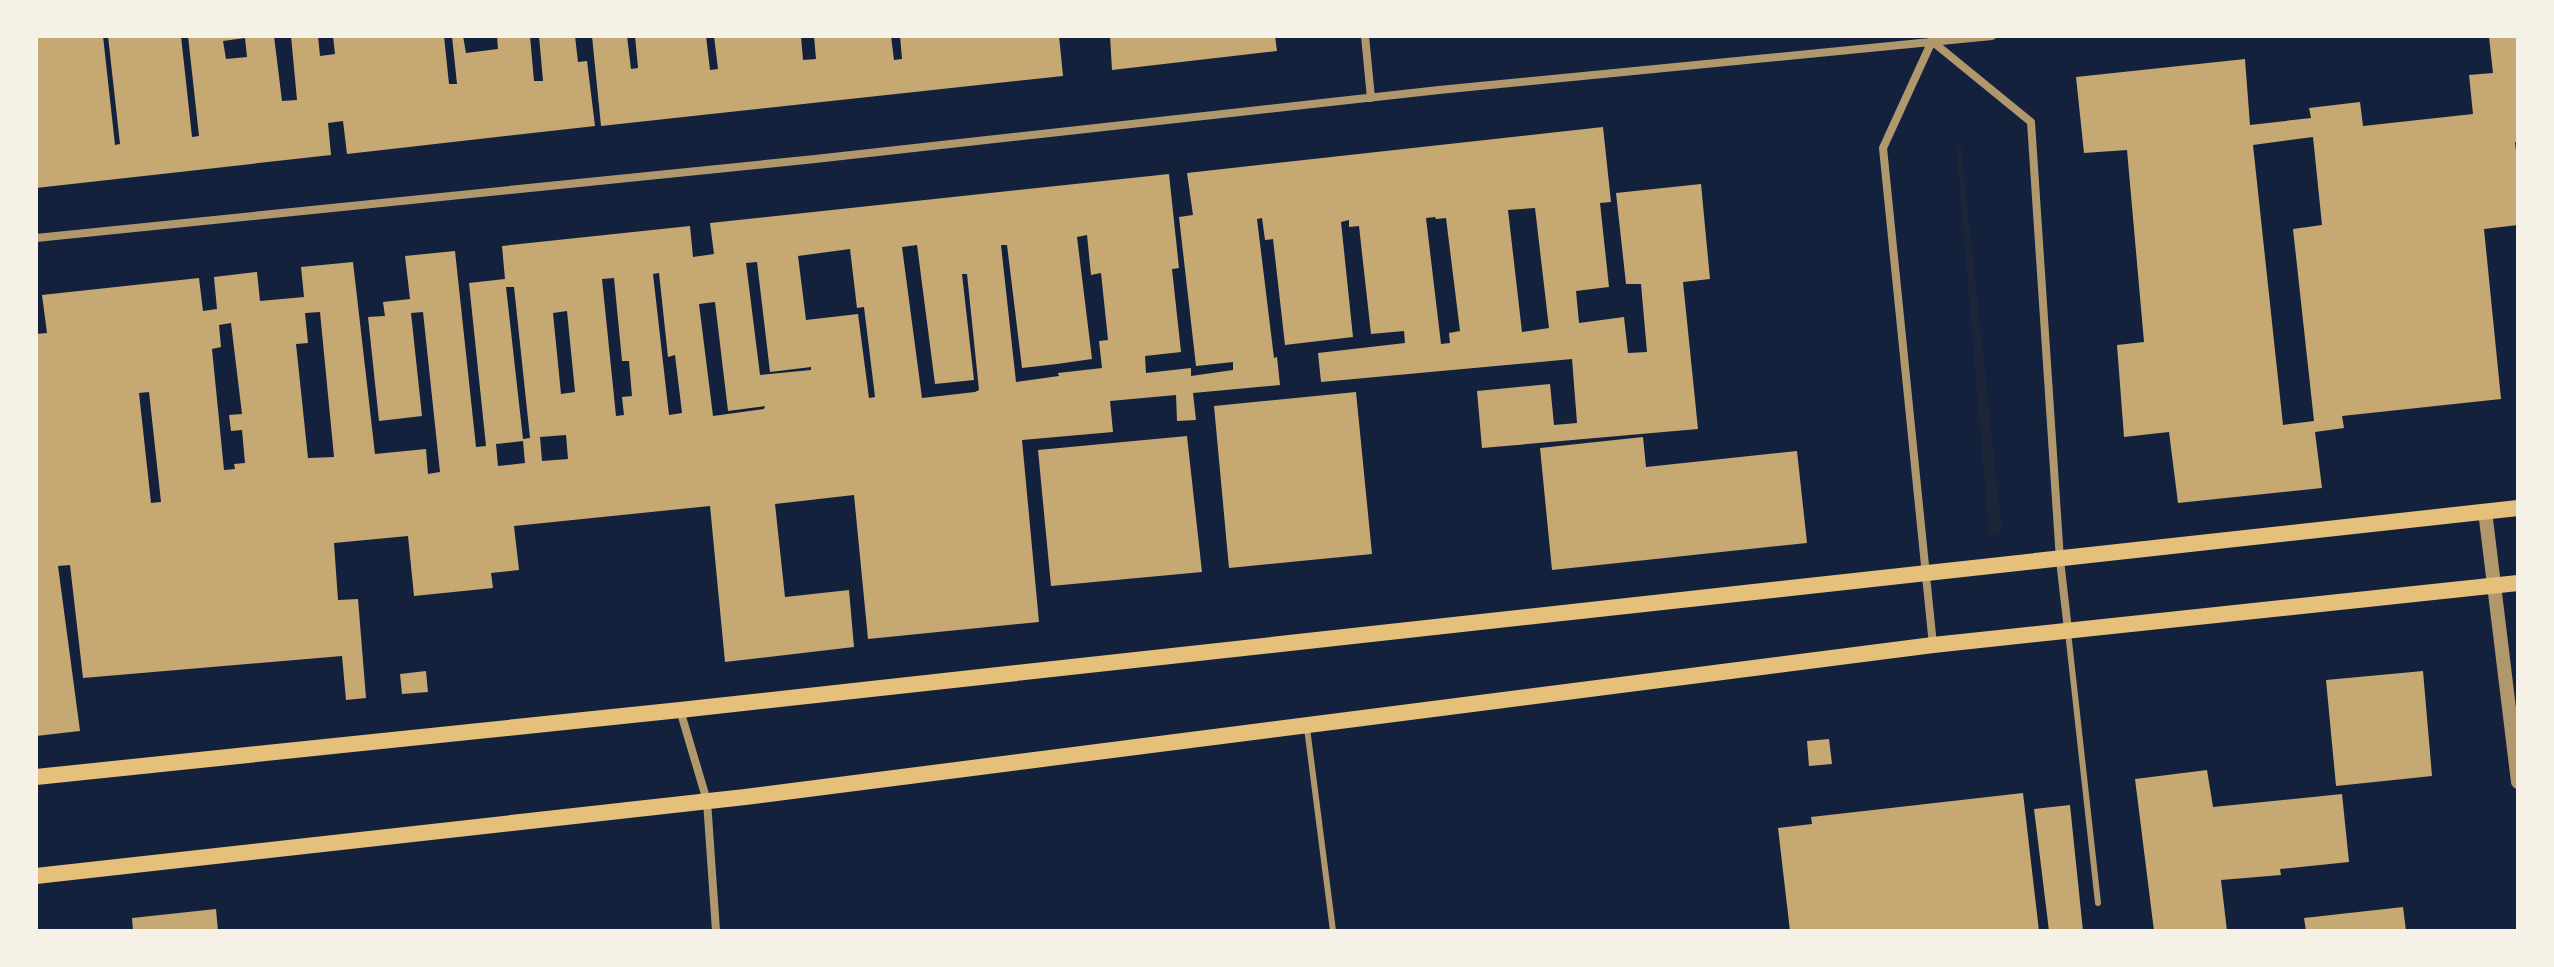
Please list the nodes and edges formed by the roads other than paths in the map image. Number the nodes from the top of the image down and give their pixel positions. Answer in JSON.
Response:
{"nodes":[{"id":1,"x":1365,"y":36,"type":"edge"},
{"id":2,"x":1992,"y":36,"type":"edge"},
{"id":3,"x":1932,"y":39,"type":"edge"},
{"id":4,"x":1371,"y":98,"type":"junction"},
{"id":5,"x":36,"y":238,"type":"edge"},
{"id":6,"x":2518,"y":508,"type":"edge"},
{"id":7,"x":2485,"y":511,"type":"junction"},
{"id":8,"x":2060,"y":560,"type":"junction"},
{"id":9,"x":1927,"y":573,"type":"junction"},
{"id":10,"x":2518,"y":583,"type":"edge"},
{"id":11,"x":2494,"y":586,"type":"junction"},
{"id":12,"x":2068,"y":630,"type":"junction"},
{"id":13,"x":1933,"y":645,"type":"junction"},
{"id":14,"x":680,"y":710,"type":"junction"},
{"id":15,"x":1306,"y":726,"type":"junction"},
{"id":16,"x":36,"y":777,"type":"edge"},
{"id":17,"x":2518,"y":782,"type":"edge"},
{"id":18,"x":707,"y":801,"type":"junction"},
{"id":19,"x":36,"y":876,"type":"edge"},
{"id":20,"x":2098,"y":903,"type":"dead end"},
{"id":21,"x":716,"y":931,"type":"edge"},
{"id":22,"x":1333,"y":931,"type":"edge"}],
"edges":[{"from":1,"to":4,"type":"street"},
{"from":2,"to":3,"type":"street"},
{"from":3,"to":4,"type":"street"},
{"from":3,"to":8,"type":"street"},
{"from":3,"to":9,"type":"street"},
{"from":4,"to":5,"type":"street"},
{"from":6,"to":7,"type":"main road"},
{"from":7,"to":8,"type":"main road"},
{"from":7,"to":11,"type":"street"},
{"from":8,"to":9,"type":"main road"},
{"from":8,"to":12,"type":"street"},
{"from":9,"to":13,"type":"street"},
{"from":9,"to":14,"type":"main road"},
{"from":10,"to":11,"type":"main road"},
{"from":11,"to":12,"type":"main road"},
{"from":11,"to":17,"type":"street"},
{"from":12,"to":13,"type":"main road"},
{"from":12,"to":20,"type":"lane"},
{"from":13,"to":15,"type":"main road"},
{"from":14,"to":16,"type":"main road"},
{"from":14,"to":18,"type":"street"},
{"from":15,"to":18,"type":"main road"},
{"from":15,"to":22,"type":"lane"},
{"from":18,"to":19,"type":"main road"},
{"from":18,"to":21,"type":"street"}]}
